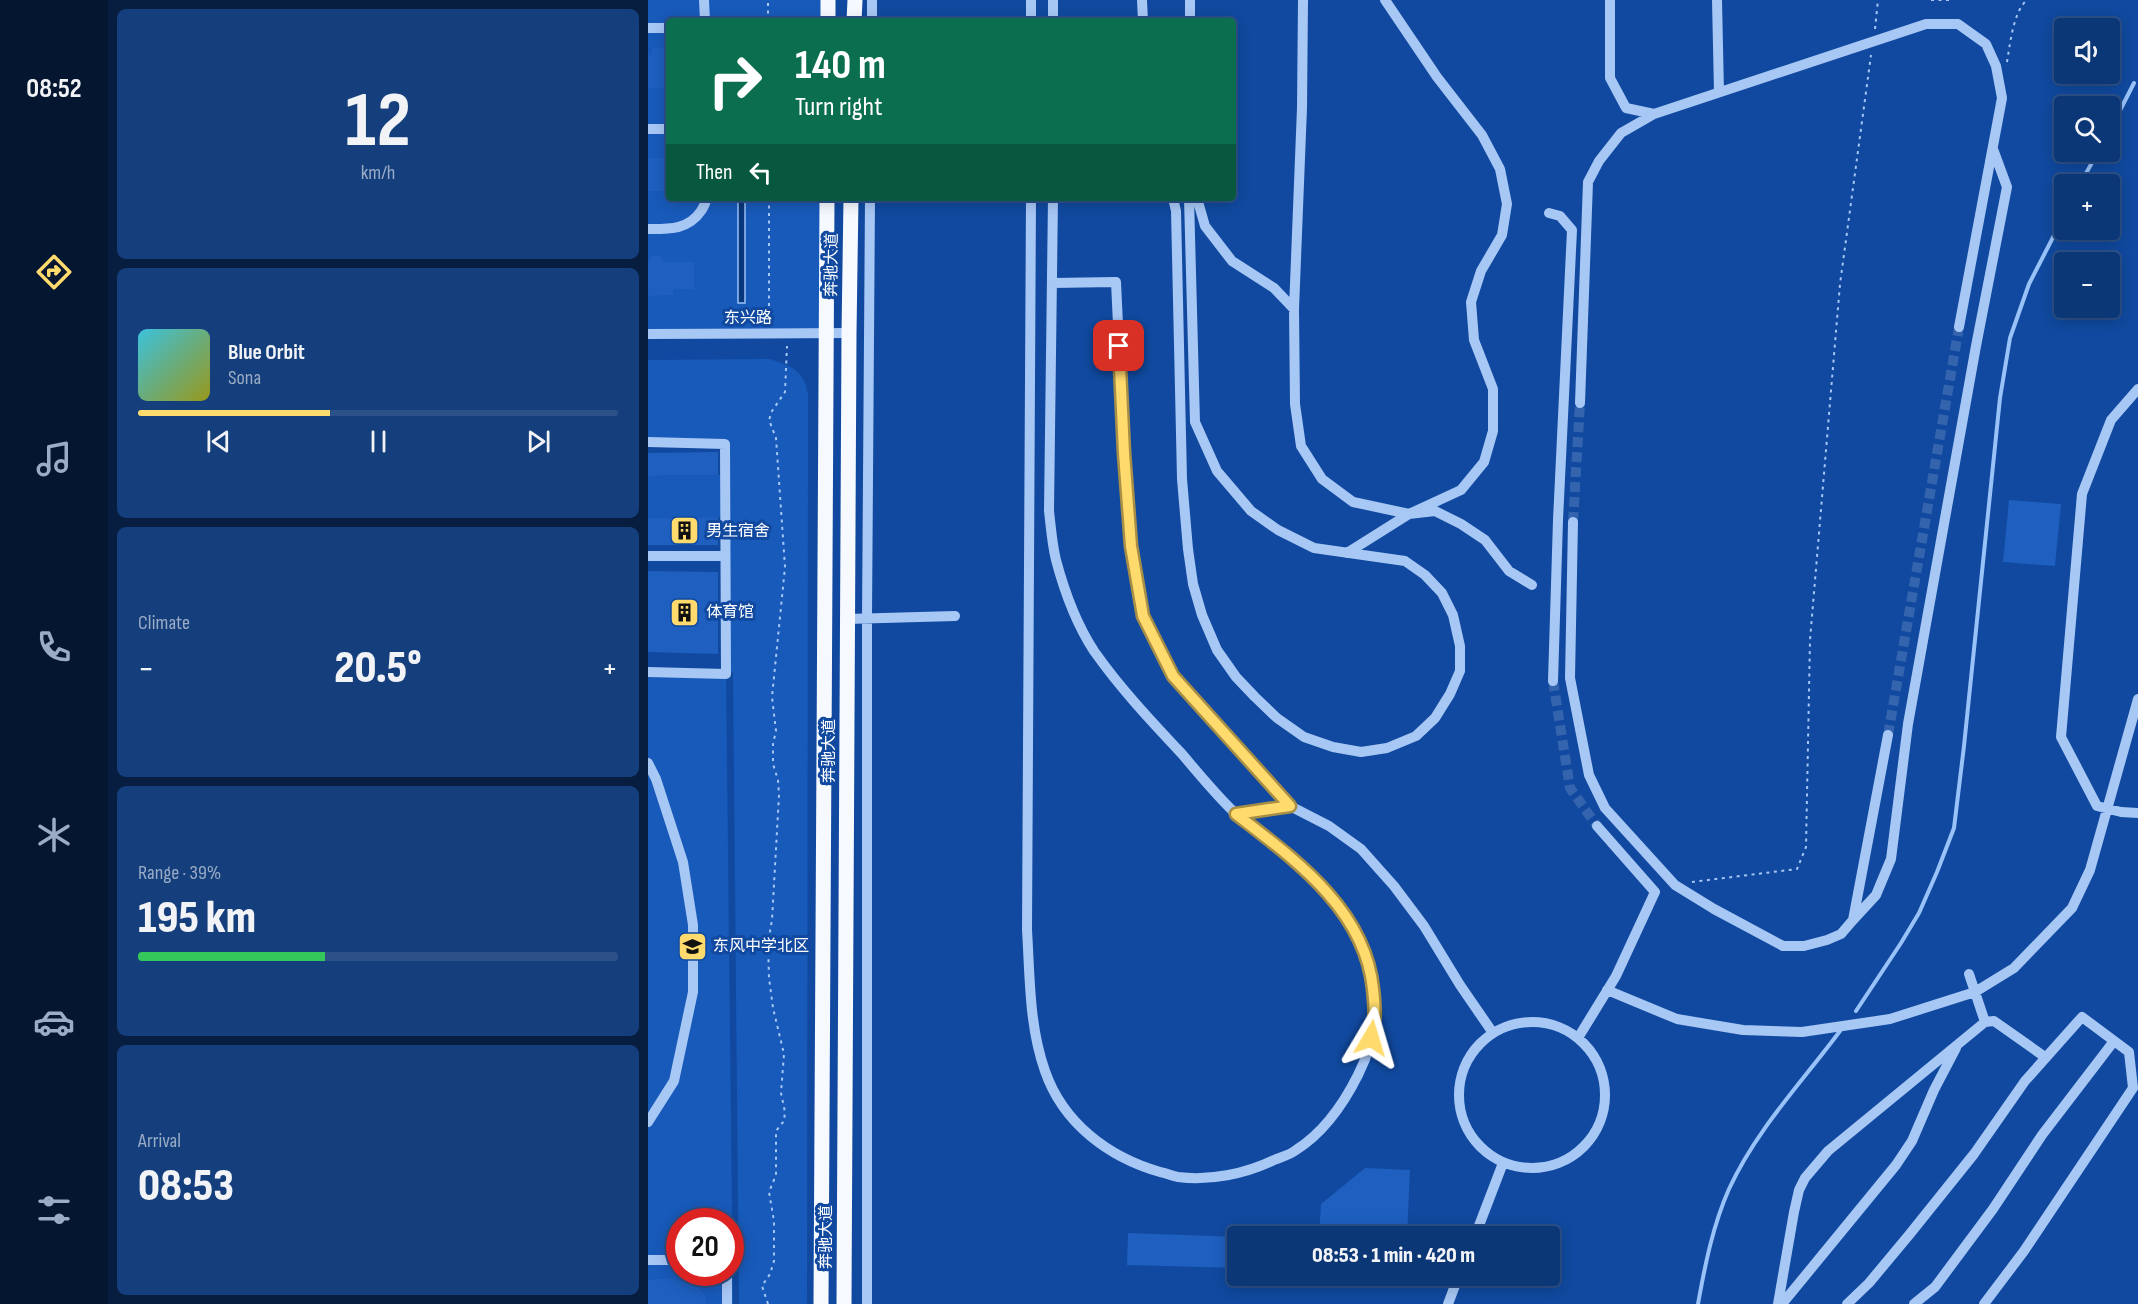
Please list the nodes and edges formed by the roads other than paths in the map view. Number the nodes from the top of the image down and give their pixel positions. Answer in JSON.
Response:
{"nodes":[{"id":1,"x":704,"y":0,"type":"edge"},
{"id":2,"x":828,"y":0,"type":"edge"},
{"id":3,"x":855,"y":0,"type":"edge"},
{"id":4,"x":872,"y":0,"type":"edge"},
{"id":5,"x":1031,"y":0,"type":"edge"},
{"id":6,"x":1053,"y":0,"type":"edge"},
{"id":7,"x":1142,"y":0,"type":"edge"},
{"id":8,"x":1190,"y":0,"type":"edge"},
{"id":9,"x":1303,"y":0,"type":"edge"},
{"id":10,"x":1384,"y":0,"type":"edge"},
{"id":11,"x":1610,"y":0,"type":"edge"},
{"id":12,"x":1717,"y":0,"type":"edge"},
{"id":13,"x":705,"y":18,"type":"edge"},
{"id":14,"x":828,"y":18,"type":"edge"},
{"id":15,"x":854,"y":18,"type":"edge"},
{"id":16,"x":872,"y":18,"type":"edge"},
{"id":17,"x":1030,"y":18,"type":"edge"},
{"id":18,"x":1053,"y":18,"type":"edge"},
{"id":19,"x":1143,"y":18,"type":"edge"},
{"id":20,"x":1190,"y":18,"type":"edge"},
{"id":21,"x":648,"y":28,"type":"edge"},
{"id":22,"x":666,"y":28,"type":"edge"},
{"id":23,"x":1719,"y":92,"type":"junction"},
{"id":24,"x":1654,"y":114,"type":"junction"},
{"id":25,"x":648,"y":129,"type":"edge"},
{"id":26,"x":666,"y":129,"type":"edge"},
{"id":27,"x":1993,"y":149,"type":"junction"},
{"id":28,"x":706,"y":201,"type":"edge"},
{"id":29,"x":827,"y":201,"type":"edge"},
{"id":30,"x":851,"y":201,"type":"edge"},
{"id":31,"x":870,"y":201,"type":"edge"},
{"id":32,"x":1031,"y":201,"type":"edge"},
{"id":33,"x":1053,"y":201,"type":"edge"},
{"id":34,"x":1174,"y":201,"type":"edge"},
{"id":35,"x":1189,"y":201,"type":"edge"},
{"id":36,"x":1198,"y":201,"type":"edge"},
{"id":37,"x":1549,"y":213,"type":"dead end"},
{"id":38,"x":648,"y":229,"type":"edge"},
{"id":39,"x":1572,"y":230,"type":"junction"},
{"id":40,"x":1585,"y":254,"type":"junction"},
{"id":41,"x":1052,"y":283,"type":"junction"},
{"id":42,"x":1294,"y":309,"type":"junction"},
{"id":43,"x":1959,"y":327,"type":"tunnel mouth"},
{"id":44,"x":826,"y":333,"type":"junction"},
{"id":45,"x":849,"y":333,"type":"junction"},
{"id":46,"x":648,"y":334,"type":"edge"},
{"id":47,"x":2138,"y":389,"type":"edge"},
{"id":48,"x":1580,"y":403,"type":"tunnel mouth"},
{"id":49,"x":648,"y":442,"type":"edge"},
{"id":50,"x":848,"y":490,"type":"junction"},
{"id":51,"x":868,"y":490,"type":"junction"},
{"id":52,"x":1409,"y":514,"type":"junction"},
{"id":53,"x":1573,"y":522,"type":"tunnel mouth"},
{"id":54,"x":1347,"y":553,"type":"junction"},
{"id":55,"x":648,"y":556,"type":"edge"},
{"id":56,"x":725,"y":556,"type":"junction"},
{"id":57,"x":1532,"y":585,"type":"dead end"},
{"id":58,"x":955,"y":616,"type":"dead end"},
{"id":59,"x":867,"y":618,"type":"junction"},
{"id":60,"x":847,"y":619,"type":"junction"},
{"id":61,"x":648,"y":672,"type":"edge"},
{"id":62,"x":1553,"y":681,"type":"tunnel mouth"},
{"id":63,"x":2138,"y":699,"type":"edge"},
{"id":64,"x":1888,"y":735,"type":"tunnel mouth"},
{"id":65,"x":648,"y":764,"type":"edge"},
{"id":66,"x":1290,"y":806,"type":"junction"},
{"id":67,"x":2107,"y":809,"type":"junction"},
{"id":68,"x":2138,"y":813,"type":"edge"},
{"id":69,"x":1236,"y":814,"type":"junction"},
{"id":70,"x":1597,"y":826,"type":"tunnel mouth"},
{"id":71,"x":1675,"y":885,"type":"junction"},
{"id":72,"x":1655,"y":892,"type":"junction"},
{"id":73,"x":1853,"y":920,"type":"junction"},
{"id":74,"x":1969,"y":974,"type":"dead end"},
{"id":75,"x":1607,"y":990,"type":"junction"},
{"id":76,"x":1975,"y":992,"type":"junction"},
{"id":77,"x":1985,"y":1022,"type":"junction"},
{"id":78,"x":1493,"y":1033,"type":"junction"},
{"id":79,"x":1578,"y":1038,"type":"junction"},
{"id":80,"x":2114,"y":1041,"type":"junction"},
{"id":81,"x":1960,"y":1042,"type":"junction"},
{"id":82,"x":2045,"y":1057,"type":"junction"},
{"id":83,"x":648,"y":1122,"type":"edge"},
{"id":84,"x":1503,"y":1163,"type":"junction"},
{"id":85,"x":1479,"y":1226,"type":"edge"},
{"id":86,"x":648,"y":1260,"type":"edge"},
{"id":87,"x":666,"y":1260,"type":"edge"},
{"id":88,"x":727,"y":1286,"type":"edge"},
{"id":89,"x":1455,"y":1286,"type":"edge"},
{"id":90,"x":727,"y":1304,"type":"edge"},
{"id":91,"x":821,"y":1304,"type":"edge"},
{"id":92,"x":844,"y":1304,"type":"edge"},
{"id":93,"x":867,"y":1304,"type":"edge"},
{"id":94,"x":1448,"y":1304,"type":"edge"},
{"id":95,"x":1780,"y":1304,"type":"edge"},
{"id":96,"x":1847,"y":1304,"type":"edge"},
{"id":97,"x":1914,"y":1304,"type":"edge"},
{"id":98,"x":1984,"y":1304,"type":"edge"}],
"edges":[{"from":1,"to":13,"type":"street"},
{"from":2,"to":14,"type":"main road"},
{"from":3,"to":15,"type":"main road"},
{"from":4,"to":16,"type":"street"},
{"from":5,"to":17,"type":"street"},
{"from":6,"to":18,"type":"street"},
{"from":7,"to":19,"type":"street"},
{"from":8,"to":20,"type":"street"},
{"from":9,"to":42,"type":"street"},
{"from":10,"to":52,"type":"street"},
{"from":11,"to":24,"type":"street"},
{"from":12,"to":23,"type":"street"},
{"from":21,"to":22,"type":"street"},
{"from":23,"to":24,"type":"street"},
{"from":23,"to":27,"type":"street"},
{"from":24,"to":40,"type":"street"},
{"from":25,"to":26,"type":"street"},
{"from":27,"to":43,"type":"street"},
{"from":27,"to":73,"type":"street"},
{"from":28,"to":38,"type":"street"},
{"from":29,"to":44,"type":"main road","name":"奔驰大道"},
{"from":30,"to":45,"type":"main road","name":"奔驰大道"},
{"from":31,"to":51,"type":"street"},
{"from":32,"to":69,"type":"street"},
{"from":33,"to":41,"type":"street"},
{"from":34,"to":54,"type":"street"},
{"from":35,"to":54,"type":"street"},
{"from":36,"to":42,"type":"street"},
{"from":37,"to":39,"type":"street"},
{"from":39,"to":40,"type":"street"},
{"from":39,"to":62,"type":"street"},
{"from":40,"to":48,"type":"street"},
{"from":41,"to":66,"type":"street"},
{"from":41,"to":69,"type":"street"},
{"from":42,"to":52,"type":"street"},
{"from":44,"to":45,"type":"street","name":"东兴路"},
{"from":44,"to":46,"type":"street","name":"东兴路"},
{"from":44,"to":91,"type":"main road","name":"奔驰大道"},
{"from":45,"to":50,"type":"main road","name":"奔驰大道"},
{"from":47,"to":67,"type":"street"},
{"from":49,"to":56,"type":"street"},
{"from":50,"to":51,"type":"street"},
{"from":50,"to":60,"type":"main road","name":"奔驰大道"},
{"from":51,"to":59,"type":"street"},
{"from":52,"to":54,"type":"street"},
{"from":52,"to":57,"type":"street"},
{"from":53,"to":71,"type":"street"},
{"from":55,"to":56,"type":"street"},
{"from":56,"to":61,"type":"street"},
{"from":58,"to":59,"type":"street"},
{"from":59,"to":60,"type":"street"},
{"from":59,"to":93,"type":"street"},
{"from":60,"to":92,"type":"main road","name":"奔驰大道"},
{"from":63,"to":67,"type":"street"},
{"from":64,"to":73,"type":"street"},
{"from":65,"to":83,"type":"street"},
{"from":66,"to":69,"type":"street"},
{"from":66,"to":78,"type":"street"},
{"from":67,"to":68,"type":"street"},
{"from":67,"to":76,"type":"street"},
{"from":70,"to":72,"type":"street"},
{"from":71,"to":72,"type":"street"},
{"from":71,"to":73,"type":"street"},
{"from":72,"to":75,"type":"street"},
{"from":74,"to":76,"type":"street"},
{"from":75,"to":76,"type":"street"},
{"from":75,"to":79,"type":"street"},
{"from":76,"to":77,"type":"street"},
{"from":77,"to":81,"type":"street"},
{"from":77,"to":82,"type":"street"},
{"from":78,"to":79,"type":"street"},
{"from":78,"to":84,"type":"street"},
{"from":79,"to":84,"type":"street"},
{"from":80,"to":82,"type":"street"},
{"from":80,"to":97,"type":"street"},
{"from":80,"to":98,"type":"street"},
{"from":81,"to":95,"type":"street"},
{"from":81,"to":95,"type":"street"},
{"from":82,"to":96,"type":"street"},
{"from":84,"to":85,"type":"street"},
{"from":86,"to":87,"type":"street"},
{"from":88,"to":90,"type":"street"},
{"from":89,"to":94,"type":"street"}]}
